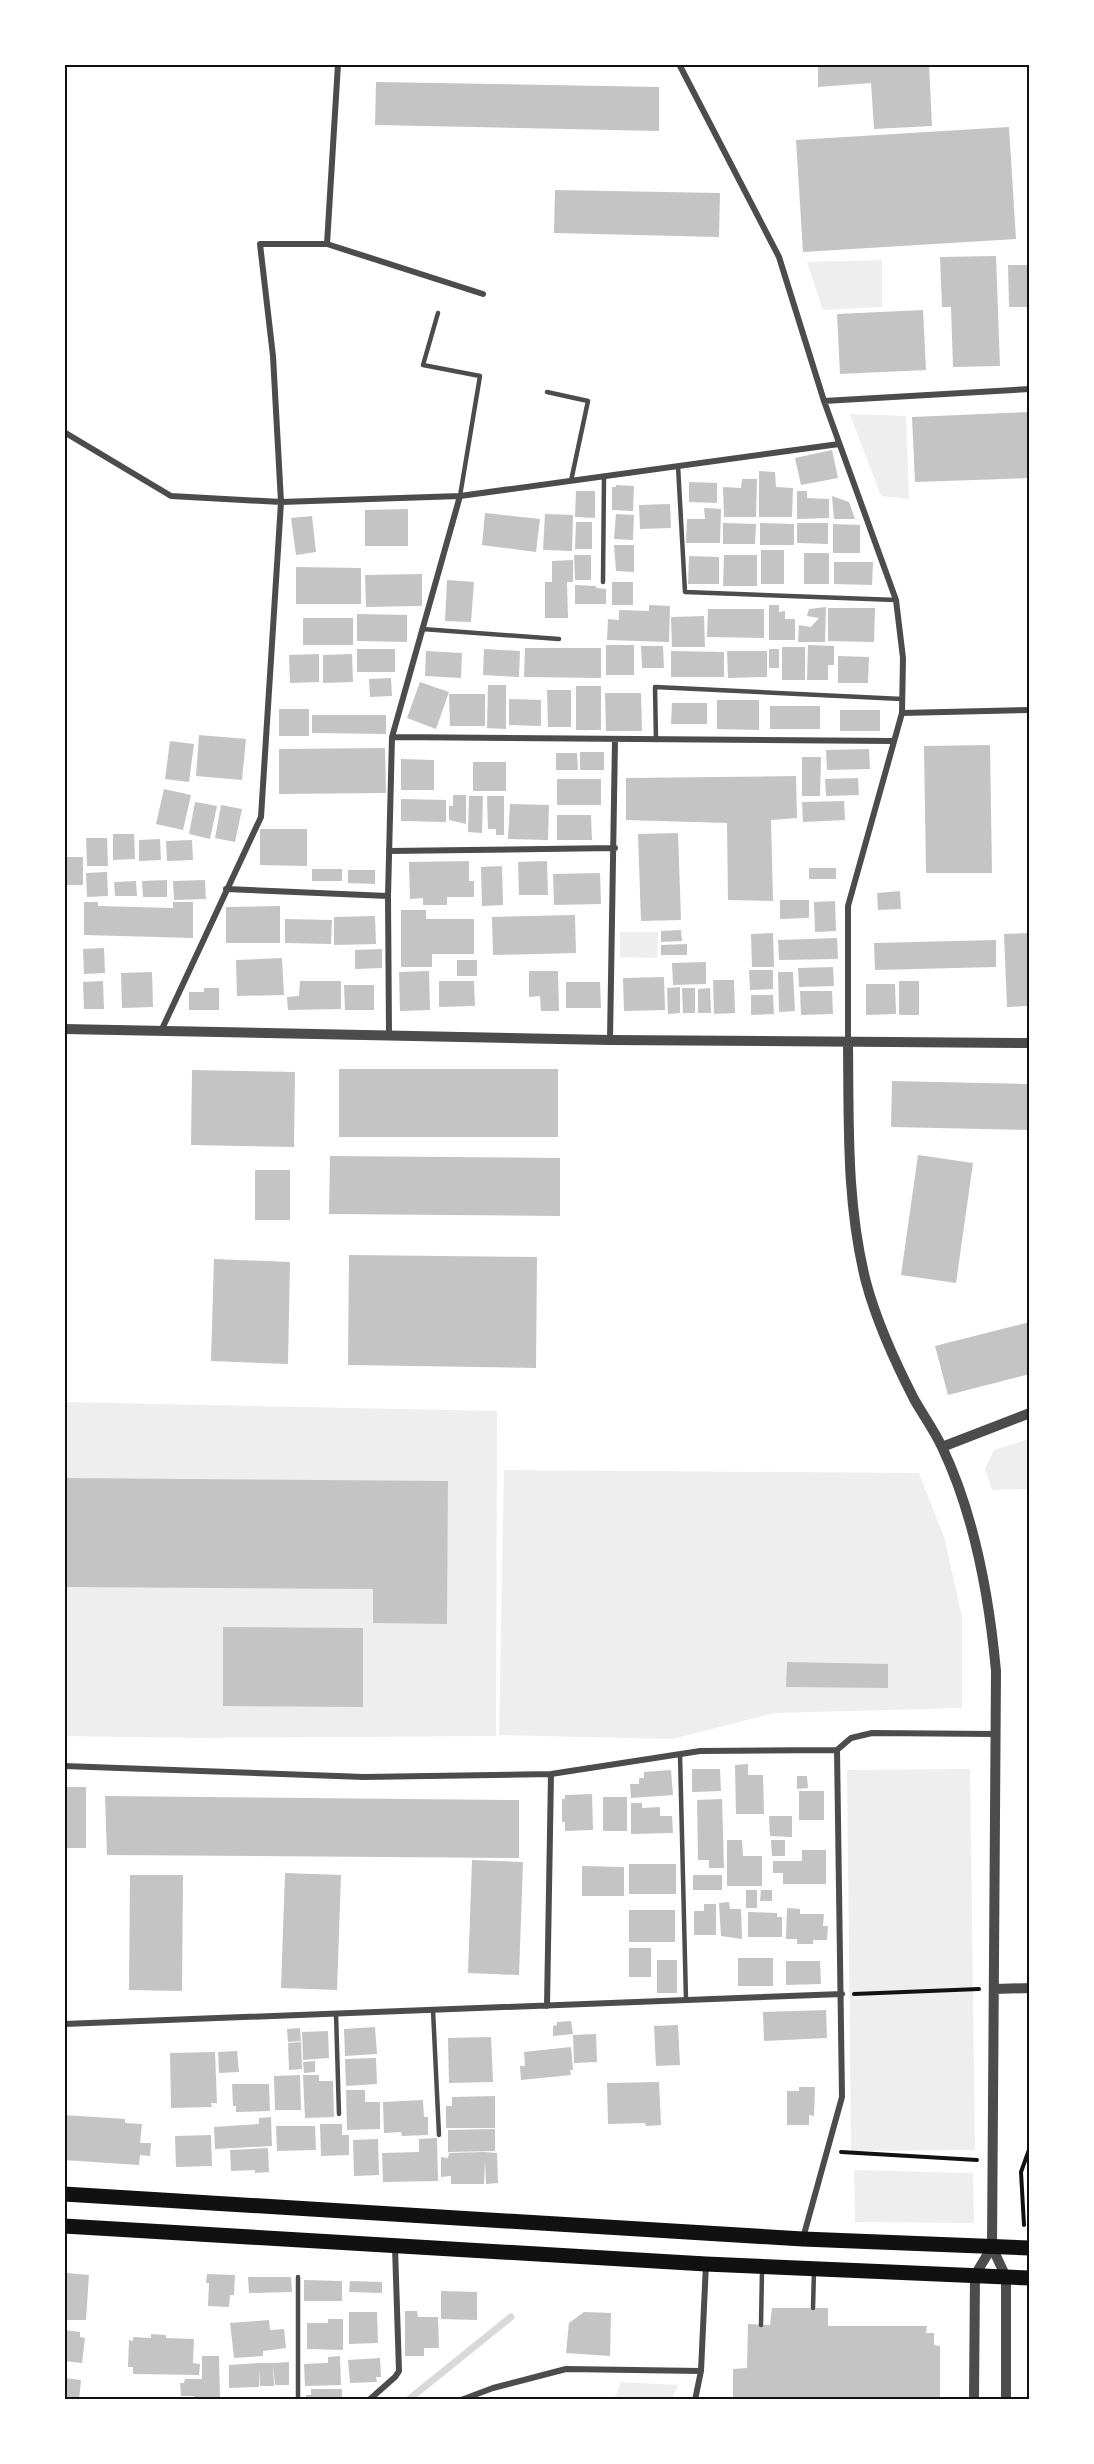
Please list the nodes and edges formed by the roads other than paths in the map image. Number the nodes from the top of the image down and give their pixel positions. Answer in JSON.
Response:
{"nodes":[{"id":1,"x":338,"y":64,"type":"edge"},
{"id":2,"x":679,"y":64,"type":"edge"},
{"id":3,"x":327,"y":244,"type":"junction"},
{"id":4,"x":483,"y":294,"type":"dead end"},
{"id":5,"x":438,"y":313,"type":"dead end"},
{"id":6,"x":1029,"y":388,"type":"edge"},
{"id":7,"x":547,"y":392,"type":"dead end"},
{"id":8,"x":824,"y":401,"type":"junction"},
{"id":9,"x":64,"y":432,"type":"edge"},
{"id":10,"x":839,"y":444,"type":"junction"},
{"id":11,"x":678,"y":466,"type":"junction"},
{"id":12,"x":604,"y":477,"type":"junction"},
{"id":13,"x":571,"y":481,"type":"junction"},
{"id":14,"x":460,"y":496,"type":"junction"},
{"id":15,"x":281,"y":502,"type":"junction"},
{"id":16,"x":603,"y":582,"type":"dead end"},
{"id":17,"x":896,"y":600,"type":"junction"},
{"id":18,"x":422,"y":629,"type":"junction"},
{"id":19,"x":559,"y":639,"type":"dead end"},
{"id":20,"x":902,"y":699,"type":"junction"},
{"id":21,"x":1029,"y":710,"type":"edge"},
{"id":22,"x":902,"y":712,"type":"junction"},
{"id":23,"x":392,"y":737,"type":"junction"},
{"id":24,"x":615,"y":740,"type":"junction"},
{"id":25,"x":656,"y":741,"type":"junction"},
{"id":26,"x":894,"y":741,"type":"junction"},
{"id":27,"x":615,"y":848,"type":"junction"},
{"id":28,"x":389,"y":851,"type":"junction"},
{"id":29,"x":226,"y":889,"type":"junction"},
{"id":30,"x":388,"y":896,"type":"junction"},
{"id":31,"x":64,"y":1029,"type":"edge"},
{"id":32,"x":162,"y":1029,"type":"junction"},
{"id":33,"x":389,"y":1034,"type":"junction"},
{"id":34,"x":610,"y":1040,"type":"junction"},
{"id":35,"x":848,"y":1042,"type":"junction"},
{"id":36,"x":1029,"y":1042,"type":"edge"},
{"id":37,"x":1029,"y":1413,"type":"edge"},
{"id":38,"x":942,"y":1447,"type":"junction"},
{"id":39,"x":996,"y":1734,"type":"junction"},
{"id":40,"x":837,"y":1750,"type":"junction"},
{"id":41,"x":680,"y":1754,"type":"junction"},
{"id":42,"x":64,"y":1766,"type":"edge"},
{"id":43,"x":551,"y":1774,"type":"junction"},
{"id":44,"x":1029,"y":1988,"type":"edge"},
{"id":45,"x":994,"y":1989,"type":"junction"},
{"id":46,"x":842,"y":1994,"type":"junction"},
{"id":47,"x":686,"y":2000,"type":"junction"},
{"id":48,"x":547,"y":2006,"type":"junction"},
{"id":49,"x":434,"y":2010,"type":"junction"},
{"id":50,"x":336,"y":2014,"type":"junction"},
{"id":51,"x":64,"y":2024,"type":"edge"},
{"id":52,"x":339,"y":2114,"type":"dead end"},
{"id":53,"x":439,"y":2135,"type":"dead end"},
{"id":54,"x":64,"y":2194,"type":"edge"},
{"id":55,"x":64,"y":2226,"type":"edge"},
{"id":56,"x":803,"y":2239,"type":"junction"},
{"id":57,"x":395,"y":2246,"type":"junction"},
{"id":58,"x":992,"y":2247,"type":"junction"},
{"id":59,"x":1029,"y":2248,"type":"edge"},
{"id":60,"x":706,"y":2264,"type":"junction"},
{"id":61,"x":763,"y":2266,"type":"junction"},
{"id":62,"x":814,"y":2268,"type":"junction"},
{"id":63,"x":975,"y":2275,"type":"junction"},
{"id":64,"x":298,"y":2277,"type":"dead end"},
{"id":65,"x":1006,"y":2277,"type":"junction"},
{"id":66,"x":1029,"y":2278,"type":"edge"},
{"id":67,"x":813,"y":2308,"type":"dead end"},
{"id":68,"x":761,"y":2325,"type":"dead end"},
{"id":69,"x":701,"y":2371,"type":"junction"},
{"id":70,"x":298,"y":2400,"type":"edge"},
{"id":71,"x":369,"y":2400,"type":"edge"},
{"id":72,"x":461,"y":2400,"type":"edge"},
{"id":73,"x":695,"y":2400,"type":"edge"},
{"id":74,"x":974,"y":2400,"type":"edge"},
{"id":75,"x":1006,"y":2400,"type":"edge"}],
"edges":[{"from":1,"to":3,"type":"street"},
{"from":2,"to":8,"type":"street"},
{"from":3,"to":4,"type":"street"},
{"from":3,"to":15,"type":"street"},
{"from":5,"to":14,"type":"lane"},
{"from":6,"to":8,"type":"street"},
{"from":7,"to":13,"type":"lane"},
{"from":8,"to":10,"type":"street"},
{"from":9,"to":15,"type":"street"},
{"from":10,"to":11,"type":"street"},
{"from":10,"to":17,"type":"street"},
{"from":11,"to":12,"type":"street"},
{"from":11,"to":17,"type":"lane"},
{"from":12,"to":13,"type":"street"},
{"from":12,"to":16,"type":"lane"},
{"from":13,"to":14,"type":"street"},
{"from":14,"to":15,"type":"street"},
{"from":14,"to":18,"type":"street"},
{"from":15,"to":29,"type":"street"},
{"from":17,"to":20,"type":"street"},
{"from":18,"to":19,"type":"lane"},
{"from":18,"to":23,"type":"street"},
{"from":20,"to":22,"type":"street"},
{"from":20,"to":25,"type":"lane"},
{"from":21,"to":22,"type":"street"},
{"from":22,"to":26,"type":"street"},
{"from":23,"to":24,"type":"street"},
{"from":23,"to":28,"type":"street"},
{"from":24,"to":25,"type":"street"},
{"from":24,"to":27,"type":"street"},
{"from":25,"to":26,"type":"street"},
{"from":26,"to":35,"type":"street"},
{"from":27,"to":28,"type":"street"},
{"from":27,"to":34,"type":"street"},
{"from":28,"to":30,"type":"street"},
{"from":29,"to":30,"type":"street"},
{"from":29,"to":32,"type":"street"},
{"from":30,"to":33,"type":"street"},
{"from":31,"to":32,"type":"street"},
{"from":32,"to":33,"type":"street"},
{"from":33,"to":34,"type":"street"},
{"from":34,"to":35,"type":"street"},
{"from":35,"to":36,"type":"street"},
{"from":35,"to":38,"type":"street"},
{"from":37,"to":38,"type":"street"},
{"from":38,"to":39,"type":"street"},
{"from":39,"to":40,"type":"street"},
{"from":39,"to":45,"type":"street"},
{"from":40,"to":41,"type":"street"},
{"from":40,"to":46,"type":"street"},
{"from":41,"to":43,"type":"street"},
{"from":41,"to":47,"type":"lane"},
{"from":42,"to":43,"type":"street"},
{"from":43,"to":48,"type":"street"},
{"from":44,"to":45,"type":"street"},
{"from":45,"to":58,"type":"street"},
{"from":46,"to":47,"type":"street"},
{"from":46,"to":56,"type":"street"},
{"from":47,"to":48,"type":"street"},
{"from":48,"to":49,"type":"street"},
{"from":49,"to":50,"type":"street"},
{"from":49,"to":53,"type":"lane"},
{"from":50,"to":51,"type":"street"},
{"from":50,"to":52,"type":"lane"},
{"from":54,"to":56,"type":"main road"},
{"from":55,"to":57,"type":"main road"},
{"from":56,"to":58,"type":"main road"},
{"from":57,"to":60,"type":"main road"},
{"from":57,"to":71,"type":"street"},
{"from":58,"to":59,"type":"main road"},
{"from":58,"to":63,"type":"street"},
{"from":58,"to":65,"type":"street"},
{"from":60,"to":61,"type":"main road"},
{"from":60,"to":69,"type":"street"},
{"from":61,"to":62,"type":"main road"},
{"from":61,"to":68,"type":"lane"},
{"from":62,"to":63,"type":"main road"},
{"from":62,"to":67,"type":"lane"},
{"from":63,"to":65,"type":"main road"},
{"from":63,"to":74,"type":"street"},
{"from":64,"to":70,"type":"lane"},
{"from":65,"to":66,"type":"main road"},
{"from":65,"to":75,"type":"street"},
{"from":69,"to":72,"type":"street"},
{"from":69,"to":73,"type":"street"}]}
